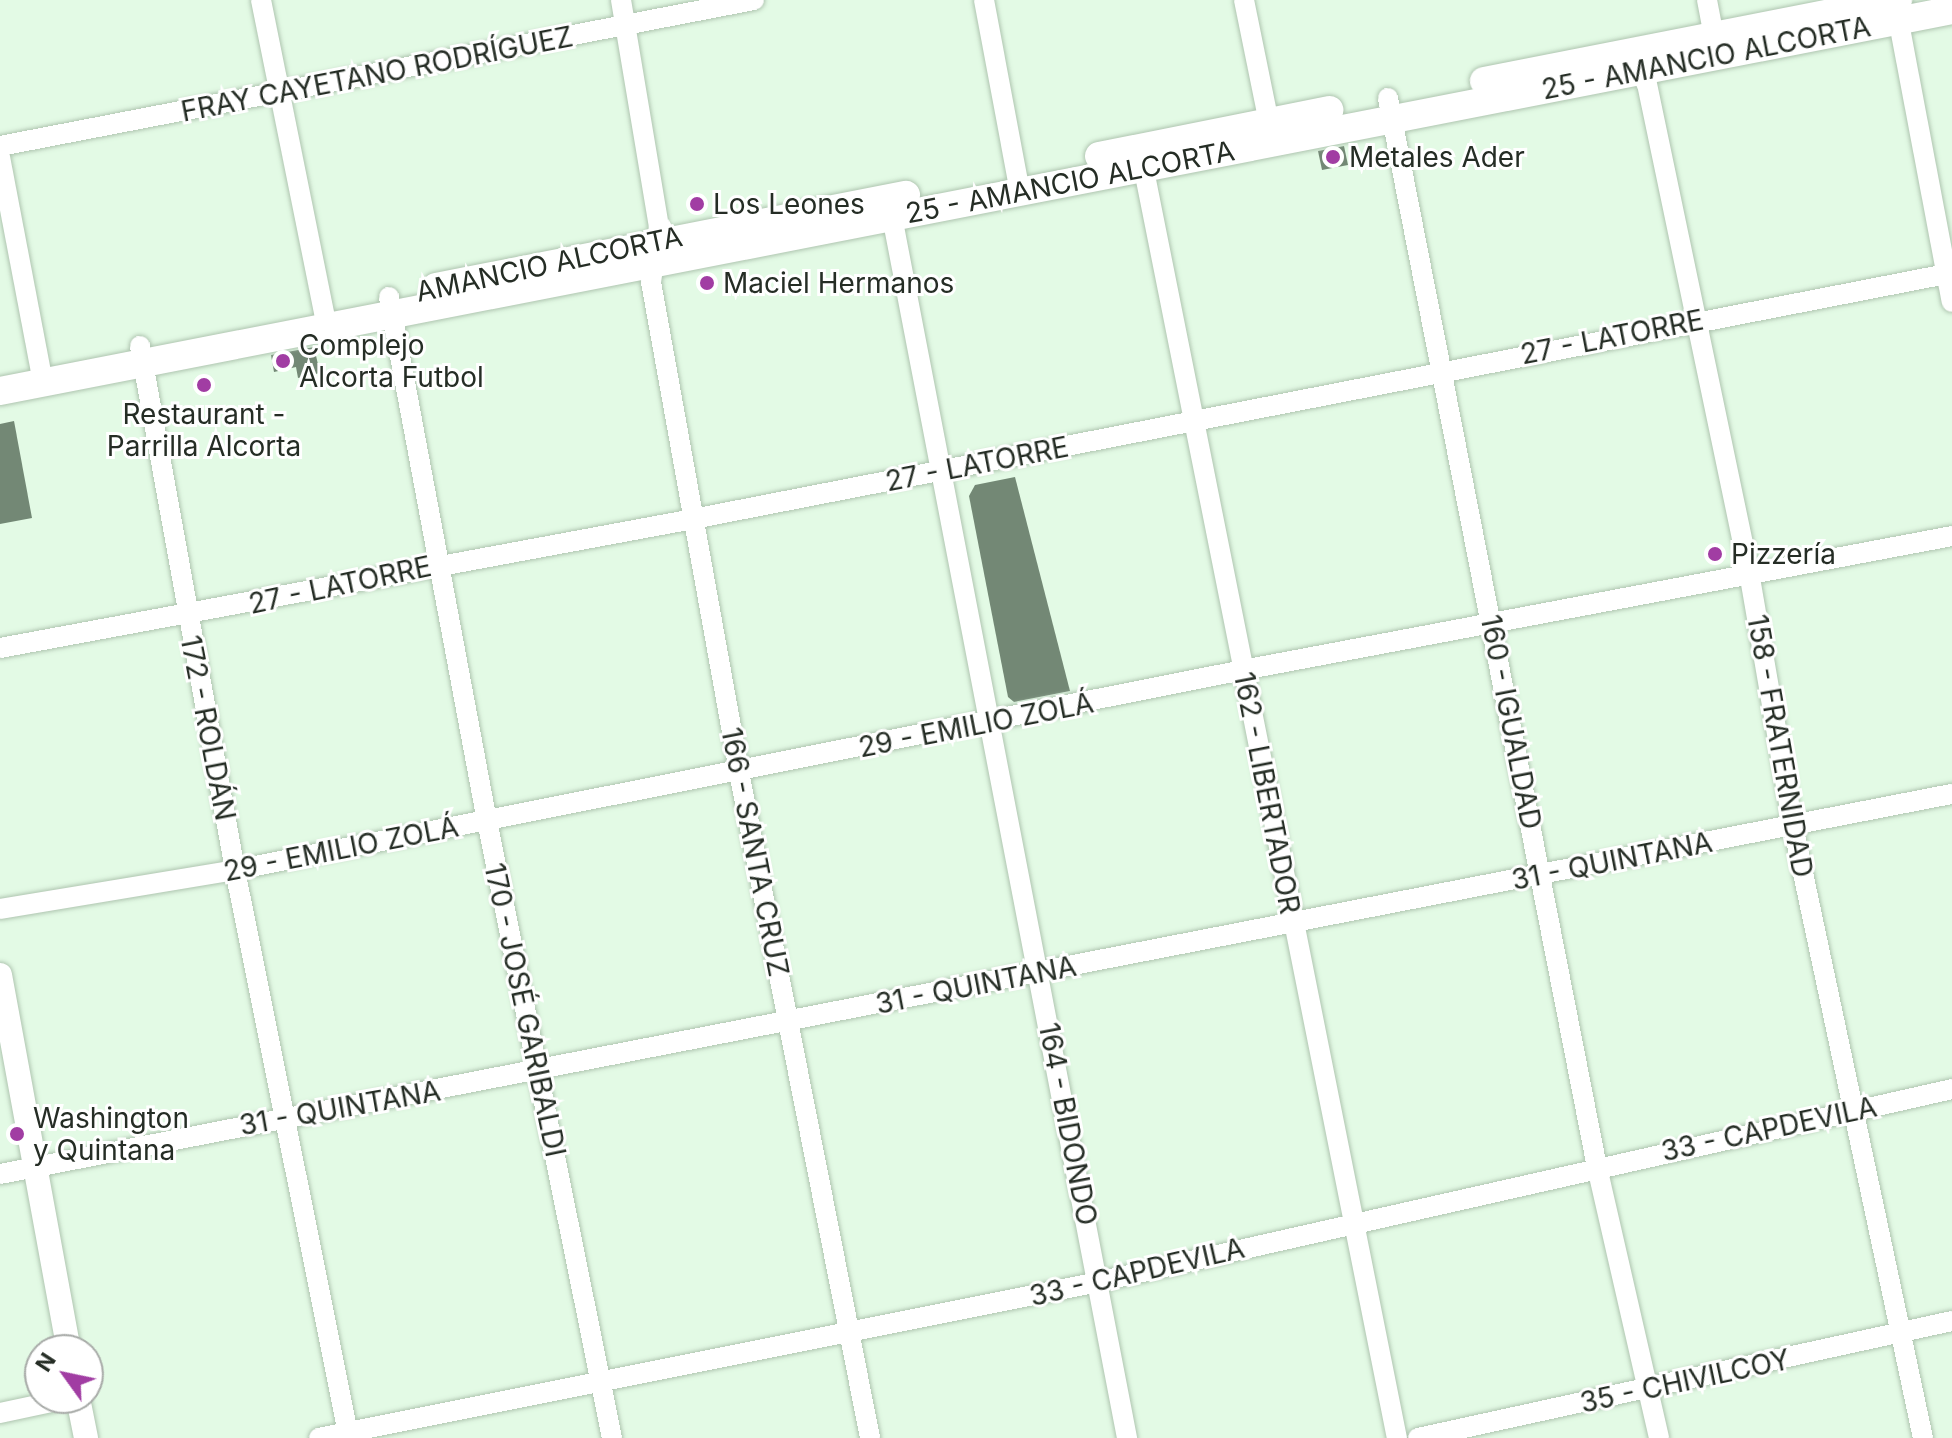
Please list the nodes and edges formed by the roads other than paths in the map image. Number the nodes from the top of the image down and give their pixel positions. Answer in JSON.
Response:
{"nodes":[{"id":1,"x":261,"y":0,"type":"edge"},
{"id":2,"x":621,"y":0,"type":"edge"},
{"id":3,"x":754,"y":0,"type":"edge"},
{"id":4,"x":984,"y":0,"type":"edge"},
{"id":5,"x":1244,"y":0,"type":"edge"},
{"id":6,"x":1707,"y":0,"type":"edge"},
{"id":7,"x":1897,"y":7,"type":"edge"},
{"id":8,"x":1952,"y":10,"type":"edge"},
{"id":9,"x":626,"y":25,"type":"junction"},
{"id":10,"x":1716,"y":48,"type":"junction"},
{"id":11,"x":1643,"y":62,"type":"junction"},
{"id":12,"x":279,"y":95,"type":"junction"},
{"id":13,"x":1390,"y":107,"type":"junction"},
{"id":14,"x":1270,"y":131,"type":"junction"},
{"id":15,"x":0,"y":146,"type":"edge"},
{"id":16,"x":0,"y":157,"type":"edge"},
{"id":17,"x":1142,"y":157,"type":"junction"},
{"id":18,"x":1019,"y":182,"type":"junction"},
{"id":19,"x":890,"y":208,"type":"junction"},
{"id":20,"x":654,"y":253,"type":"junction"},
{"id":21,"x":1949,"y":274,"type":"edge"},
{"id":22,"x":1952,"y":302,"type":"edge"},
{"id":23,"x":391,"y":306,"type":"junction"},
{"id":24,"x":325,"y":318,"type":"junction"},
{"id":25,"x":1697,"y":321,"type":"junction"},
{"id":26,"x":141,"y":354,"type":"junction"},
{"id":27,"x":1442,"y":370,"type":"junction"},
{"id":28,"x":0,"y":374,"type":"edge"},
{"id":29,"x":41,"y":375,"type":"junction"},
{"id":30,"x":0,"y":391,"type":"edge"},
{"id":31,"x":1193,"y":420,"type":"junction"},
{"id":32,"x":943,"y":470,"type":"junction"},
{"id":33,"x":693,"y":519,"type":"junction"},
{"id":34,"x":1952,"y":536,"type":"edge"},
{"id":35,"x":439,"y":564,"type":"junction"},
{"id":36,"x":1749,"y":572,"type":"junction"},
{"id":37,"x":187,"y":616,"type":"junction"},
{"id":38,"x":1492,"y":624,"type":"junction"},
{"id":39,"x":0,"y":648,"type":"edge"},
{"id":40,"x":1243,"y":670,"type":"junction"},
{"id":41,"x":988,"y":723,"type":"junction"},
{"id":42,"x":739,"y":772,"type":"junction"},
{"id":43,"x":1952,"y":794,"type":"edge"},
{"id":44,"x":487,"y":821,"type":"junction"},
{"id":45,"x":1793,"y":826,"type":"junction"},
{"id":46,"x":235,"y":870,"type":"junction"},
{"id":47,"x":1541,"y":873,"type":"junction"},
{"id":48,"x":0,"y":909,"type":"edge"},
{"id":49,"x":1293,"y":925,"type":"junction"},
{"id":50,"x":1038,"y":972,"type":"junction"},
{"id":51,"x":0,"y":975,"type":"edge"},
{"id":52,"x":789,"y":1022,"type":"junction"},
{"id":53,"x":538,"y":1072,"type":"junction"},
{"id":54,"x":1952,"y":1089,"type":"edge"},
{"id":55,"x":1851,"y":1111,"type":"junction"},
{"id":56,"x":284,"y":1117,"type":"junction"},
{"id":57,"x":38,"y":1167,"type":"junction"},
{"id":58,"x":1597,"y":1167,"type":"junction"},
{"id":59,"x":0,"y":1174,"type":"edge"},
{"id":60,"x":1351,"y":1222,"type":"junction"},
{"id":61,"x":1098,"y":1282,"type":"junction"},
{"id":62,"x":1952,"y":1321,"type":"edge"},
{"id":63,"x":1900,"y":1333,"type":"junction"},
{"id":64,"x":66,"y":1334,"type":"edge"},
{"id":65,"x":849,"y":1335,"type":"junction"},
{"id":66,"x":602,"y":1385,"type":"junction"},
{"id":67,"x":1649,"y":1390,"type":"junction"},
{"id":68,"x":24,"y":1408,"type":"edge"},
{"id":69,"x":0,"y":1413,"type":"edge"},
{"id":70,"x":81,"y":1414,"type":"edge"},
{"id":71,"x":348,"y":1436,"type":"edge"},
{"id":72,"x":86,"y":1438,"type":"edge"},
{"id":73,"x":319,"y":1438,"type":"edge"},
{"id":74,"x":612,"y":1438,"type":"edge"},
{"id":75,"x":870,"y":1438,"type":"edge"},
{"id":76,"x":1127,"y":1438,"type":"edge"},
{"id":77,"x":1397,"y":1438,"type":"edge"},
{"id":78,"x":1418,"y":1438,"type":"edge"},
{"id":79,"x":1659,"y":1438,"type":"edge"},
{"id":80,"x":1923,"y":1438,"type":"edge"}],
"edges":[{"from":1,"to":12,"type":"street"},
{"from":2,"to":9,"type":"street","name":"166 - SANTA CRUZ"},
{"from":3,"to":9,"type":"street","name":"FRAY CAYETANO RODRÍGUEZ"},
{"from":4,"to":18,"type":"street"},
{"from":5,"to":14,"type":"street"},
{"from":6,"to":10,"type":"street"},
{"from":7,"to":8,"type":"main road","name":"25 - AMANCIO ALCORTA"},
{"from":7,"to":10,"type":"main road"},
{"from":7,"to":21,"type":"street"},
{"from":9,"to":12,"type":"street","name":"FRAY CAYETANO RODRÍGUEZ"},
{"from":9,"to":20,"type":"street","name":"166 - SANTA CRUZ"},
{"from":10,"to":11,"type":"main road"},
{"from":11,"to":13,"type":"main road","name":"25 - AMANCIO ALCORTA"},
{"from":11,"to":25,"type":"street","name":"158 - FRATERNIDAD"},
{"from":12,"to":15,"type":"street","name":"FRAY CAYETANO RODRÍGUEZ"},
{"from":12,"to":24,"type":"street"},
{"from":13,"to":14,"type":"main road","name":"25 - AMANCIO ALCORTA"},
{"from":13,"to":27,"type":"street","name":"160 - IGUALDAD"},
{"from":14,"to":17,"type":"main road","name":"25 - AMANCIO ALCORTA"},
{"from":16,"to":29,"type":"street"},
{"from":17,"to":18,"type":"main road","name":"25 - AMANCIO ALCORTA"},
{"from":17,"to":31,"type":"street","name":"162 - LIBERTADOR"},
{"from":18,"to":19,"type":"main road","name":"25 - AMANCIO ALCORTA"},
{"from":19,"to":20,"type":"main road","name":"25 - AMANCIO ALCORTA"},
{"from":19,"to":32,"type":"street","name":"164 - BIDONDO"},
{"from":20,"to":23,"type":"main road","name":"AMANCIO ALCORTA"},
{"from":20,"to":33,"type":"street","name":"166 - SANTA CRUZ"},
{"from":21,"to":22,"type":"street"},
{"from":21,"to":25,"type":"street","name":"27 - LATORRE"},
{"from":23,"to":24,"type":"main road"},
{"from":23,"to":35,"type":"street","name":"170 - JOSÉ GARIBALDI"},
{"from":24,"to":26,"type":"main road"},
{"from":25,"to":27,"type":"street","name":"27 - LATORRE"},
{"from":25,"to":36,"type":"street","name":"158 - FRATERNIDAD"},
{"from":26,"to":29,"type":"main road"},
{"from":26,"to":37,"type":"street","name":"172 - ROLDÁN"},
{"from":27,"to":31,"type":"street","name":"27 - LATORRE"},
{"from":27,"to":38,"type":"street","name":"160 - IGUALDAD"},
{"from":28,"to":29,"type":"main road"},
{"from":29,"to":30,"type":"main road"},
{"from":31,"to":32,"type":"street","name":"27 - LATORRE"},
{"from":31,"to":40,"type":"street","name":"162 - LIBERTADOR"},
{"from":32,"to":33,"type":"street","name":"27 - LATORRE"},
{"from":32,"to":41,"type":"street","name":"164 - BIDONDO"},
{"from":33,"to":35,"type":"street","name":"27 - LATORRE"},
{"from":33,"to":42,"type":"street","name":"166 - SANTA CRUZ"},
{"from":34,"to":36,"type":"street","name":"29 - EMILIO ZOLÁ"},
{"from":35,"to":37,"type":"street","name":"27 - LATORRE"},
{"from":35,"to":44,"type":"street","name":"170 - JOSÉ GARIBALDI"},
{"from":36,"to":38,"type":"street","name":"29 - EMILIO ZOLÁ"},
{"from":36,"to":45,"type":"street","name":"158 - FRATERNIDAD"},
{"from":37,"to":39,"type":"street","name":"27 - LATORRE"},
{"from":37,"to":46,"type":"street","name":"172 - ROLDÁN"},
{"from":38,"to":40,"type":"street","name":"29 - EMILIO ZOLÁ"},
{"from":38,"to":47,"type":"street","name":"160 - IGUALDAD"},
{"from":40,"to":41,"type":"street","name":"29 - EMILIO ZOLÁ"},
{"from":40,"to":49,"type":"street","name":"162 - LIBERTADOR"},
{"from":41,"to":42,"type":"street","name":"29 - EMILIO ZOLÁ"},
{"from":41,"to":50,"type":"street","name":"164 - BIDONDO"},
{"from":42,"to":44,"type":"street","name":"29 - EMILIO ZOLÁ"},
{"from":42,"to":52,"type":"street","name":"166 - SANTA CRUZ"},
{"from":43,"to":45,"type":"street","name":"31 - QUINTANA"},
{"from":44,"to":46,"type":"street","name":"29 - EMILIO ZOLÁ"},
{"from":44,"to":53,"type":"street","name":"170 - JOSÉ GARIBALDI"},
{"from":45,"to":47,"type":"street","name":"31 - QUINTANA"},
{"from":45,"to":55,"type":"street","name":"158 - FRATERNIDAD"},
{"from":46,"to":48,"type":"street","name":"29 - EMILIO ZOLÁ"},
{"from":46,"to":56,"type":"street","name":"172 - ROLDÁN"},
{"from":47,"to":49,"type":"street","name":"31 - QUINTANA"},
{"from":47,"to":58,"type":"street","name":"160 - IGUALDAD"},
{"from":49,"to":50,"type":"street","name":"31 - QUINTANA"},
{"from":49,"to":60,"type":"street","name":"162 - LIBERTADOR"},
{"from":50,"to":52,"type":"street","name":"31 - QUINTANA"},
{"from":50,"to":61,"type":"street","name":"164 - BIDONDO"},
{"from":51,"to":57,"type":"street"},
{"from":52,"to":53,"type":"street","name":"31 - QUINTANA"},
{"from":52,"to":65,"type":"street","name":"166 - SANTA CRUZ"},
{"from":53,"to":56,"type":"street","name":"31 - QUINTANA"},
{"from":53,"to":66,"type":"street","name":"170 - JOSÉ GARIBALDI"},
{"from":54,"to":55,"type":"street","name":"33 - CAPDEVILA"},
{"from":55,"to":58,"type":"street","name":"33 - CAPDEVILA"},
{"from":55,"to":63,"type":"street","name":"158 - FRATERNIDAD"},
{"from":56,"to":57,"type":"street","name":"31 - QUINTANA"},
{"from":56,"to":71,"type":"street","name":"172 - ROLDÁN"},
{"from":57,"to":59,"type":"street","name":"31 - QUINTANA"},
{"from":57,"to":64,"type":"street"},
{"from":58,"to":60,"type":"street","name":"33 - CAPDEVILA"},
{"from":58,"to":67,"type":"street","name":"160 - IGUALDAD"},
{"from":60,"to":61,"type":"street","name":"33 - CAPDEVILA"},
{"from":60,"to":77,"type":"street","name":"162 - LIBERTADOR"},
{"from":61,"to":65,"type":"street","name":"33 - CAPDEVILA"},
{"from":61,"to":76,"type":"street","name":"164 - BIDONDO"},
{"from":62,"to":63,"type":"street","name":"35 - CHIVILCOY"},
{"from":63,"to":67,"type":"street","name":"35 - CHIVILCOY"},
{"from":63,"to":80,"type":"street","name":"158 - FRATERNIDAD"},
{"from":65,"to":66,"type":"street","name":"33 - CAPDEVILA"},
{"from":65,"to":75,"type":"street","name":"166 - SANTA CRUZ"},
{"from":66,"to":71,"type":"street","name":"33 - CAPDEVILA"},
{"from":66,"to":74,"type":"street","name":"170 - JOSÉ GARIBALDI"},
{"from":67,"to":78,"type":"street","name":"35 - CHIVILCOY"},
{"from":67,"to":79,"type":"street","name":"160 - IGUALDAD"},
{"from":68,"to":69,"type":"street"},
{"from":70,"to":72,"type":"street"},
{"from":71,"to":73,"type":"street","name":"33 - CAPDEVILA"}]}
